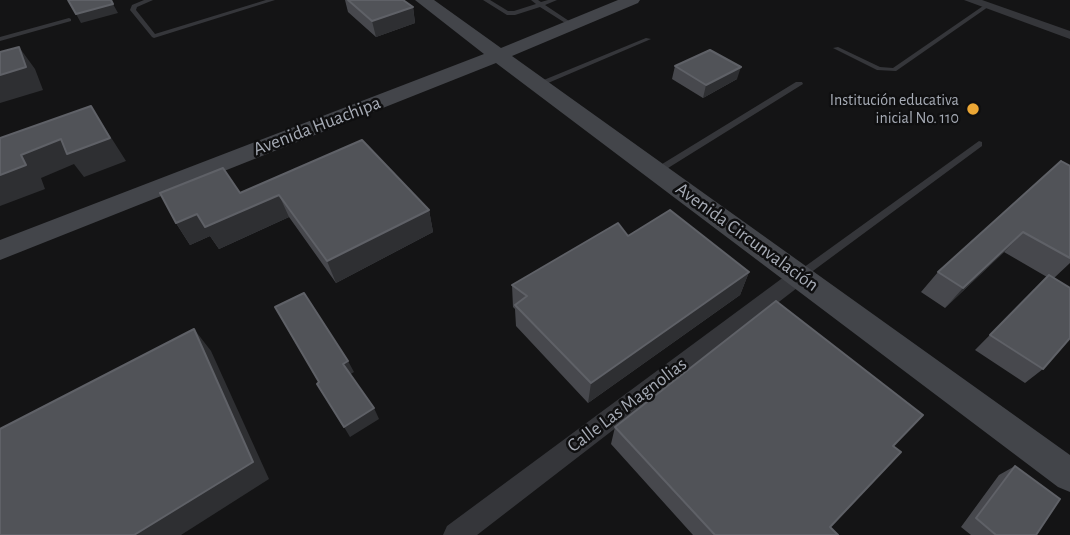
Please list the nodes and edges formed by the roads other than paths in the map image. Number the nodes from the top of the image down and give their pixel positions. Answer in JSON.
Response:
{"nodes":[{"id":1,"x":150,"y":0,"type":"edge"},
{"id":2,"x":272,"y":0,"type":"edge"},
{"id":3,"x":423,"y":0,"type":"edge"},
{"id":4,"x":486,"y":0,"type":"edge"},
{"id":5,"x":534,"y":0,"type":"edge"},
{"id":6,"x":554,"y":0,"type":"edge"},
{"id":7,"x":632,"y":0,"type":"edge"},
{"id":8,"x":970,"y":0,"type":"edge"},
{"id":9,"x":541,"y":5,"type":"junction"},
{"id":10,"x":986,"y":6,"type":"junction"},
{"id":11,"x":69,"y":20,"type":"dead end"},
{"id":12,"x":572,"y":25,"type":"junction"},
{"id":13,"x":1070,"y":35,"type":"edge"},
{"id":14,"x":0,"y":39,"type":"edge"},
{"id":15,"x":648,"y":39,"type":"dead end"},
{"id":16,"x":836,"y":48,"type":"dead end"},
{"id":17,"x":499,"y":55,"type":"junction"},
{"id":18,"x":538,"y":84,"type":"junction"},
{"id":19,"x":799,"y":84,"type":"dead end"},
{"id":20,"x":979,"y":144,"type":"dead end"},
{"id":21,"x":657,"y":172,"type":"junction"},
{"id":22,"x":0,"y":250,"type":"edge"},
{"id":23,"x":799,"y":276,"type":"junction"},
{"id":24,"x":1070,"y":475,"type":"edge"},
{"id":25,"x":456,"y":535,"type":"edge"}],
"edges":[{"from":1,"to":2,"type":"lane"},
{"from":3,"to":17,"type":"street","name":"Avenida Circunvalación"},
{"from":4,"to":9,"type":"lane"},
{"from":5,"to":9,"type":"lane"},
{"from":6,"to":9,"type":"lane"},
{"from":7,"to":12,"type":"street","name":"Avenida Huachipa"},
{"from":8,"to":10,"type":"street"},
{"from":9,"to":12,"type":"lane"},
{"from":10,"to":13,"type":"street"},
{"from":10,"to":16,"type":"lane"},
{"from":11,"to":14,"type":"lane"},
{"from":12,"to":17,"type":"street","name":"Avenida Huachipa"},
{"from":15,"to":18,"type":"lane"},
{"from":17,"to":18,"type":"street","name":"Avenida Circunvalación"},
{"from":17,"to":22,"type":"street","name":"Avenida Huachipa"},
{"from":18,"to":21,"type":"street","name":"Avenida Circunvalación"},
{"from":19,"to":21,"type":"lane"},
{"from":20,"to":23,"type":"lane"},
{"from":21,"to":23,"type":"street","name":"Avenida Circunvalación"},
{"from":23,"to":24,"type":"street","name":"Avenida Circunvalación"},
{"from":23,"to":25,"type":"street","name":"Calle Las Magnolias"}]}
